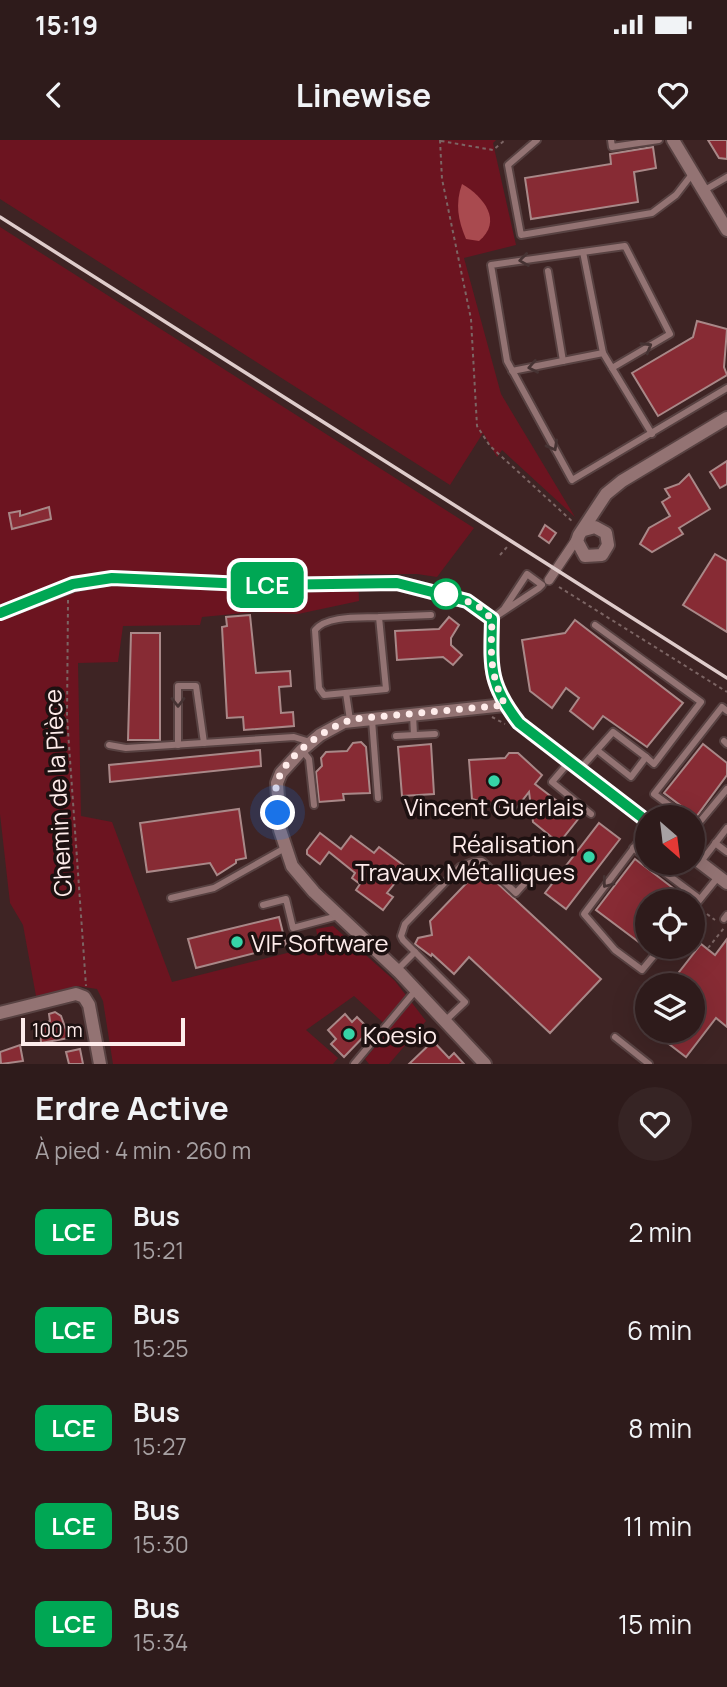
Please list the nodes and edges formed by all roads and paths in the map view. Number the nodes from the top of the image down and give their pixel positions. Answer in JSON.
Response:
{"nodes":[{"id":1,"x":505,"y":140,"type":"edge"},
{"id":2,"x":537,"y":140,"type":"edge"},
{"id":3,"x":611,"y":140,"type":"edge"},
{"id":4,"x":659,"y":140,"type":"edge"},
{"id":5,"x":673,"y":140,"type":"edge"},
{"id":6,"x":440,"y":141,"type":"edge"},
{"id":7,"x":693,"y":173,"type":"junction"},
{"id":8,"x":727,"y":177,"type":"edge"},
{"id":9,"x":704,"y":191,"type":"junction"},
{"id":10,"x":727,"y":230,"type":"edge"},
{"id":11,"x":583,"y":252,"type":"junction"},
{"id":12,"x":548,"y":271,"type":"dead end"},
{"id":13,"x":603,"y":353,"type":"junction"},
{"id":14,"x":563,"y":361,"type":"junction"},
{"id":15,"x":612,"y":368,"type":"junction"},
{"id":16,"x":512,"y":371,"type":"junction"},
{"id":17,"x":727,"y":388,"type":"edge"},
{"id":18,"x":727,"y":418,"type":"edge"},
{"id":19,"x":652,"y":434,"type":"junction"},
{"id":20,"x":581,"y":532,"type":"junction"},
{"id":21,"x":507,"y":548,"type":"dead end"},
{"id":22,"x":500,"y":555,"type":"dead end"},
{"id":23,"x":548,"y":579,"type":"junction"},
{"id":24,"x":66,"y":587,"type":"junction"},
{"id":25,"x":0,"y":613,"type":"edge"},
{"id":26,"x":431,"y":615,"type":"dead end"},
{"id":27,"x":379,"y":617,"type":"junction"},
{"id":28,"x":492,"y":619,"type":"junction"},
{"id":29,"x":595,"y":625,"type":"dead end"},
{"id":30,"x":727,"y":692,"type":"edge"},
{"id":31,"x":346,"y":693,"type":"junction"},
{"id":32,"x":505,"y":705,"type":"junction"},
{"id":33,"x":727,"y":711,"type":"edge"},
{"id":34,"x":413,"y":715,"type":"junction"},
{"id":35,"x":372,"y":718,"type":"junction"},
{"id":36,"x":349,"y":720,"type":"junction"},
{"id":37,"x":435,"y":734,"type":"dead end"},
{"id":38,"x":414,"y":735,"type":"junction"},
{"id":39,"x":396,"y":736,"type":"dead end"},
{"id":40,"x":204,"y":743,"type":"junction"},
{"id":41,"x":109,"y":745,"type":"dead end"},
{"id":42,"x":178,"y":745,"type":"junction"},
{"id":43,"x":307,"y":746,"type":"junction"},
{"id":44,"x":597,"y":750,"type":"junction"},
{"id":45,"x":646,"y":757,"type":"junction"},
{"id":46,"x":574,"y":766,"type":"junction"},
{"id":47,"x":727,"y":789,"type":"edge"},
{"id":48,"x":379,"y":798,"type":"dead end"},
{"id":49,"x":314,"y":805,"type":"dead end"},
{"id":50,"x":669,"y":805,"type":"edge"},
{"id":51,"x":635,"y":812,"type":"edge"},
{"id":52,"x":591,"y":814,"type":"dead end"},
{"id":53,"x":705,"y":816,"type":"edge"},
{"id":54,"x":727,"y":828,"type":"edge"},
{"id":55,"x":715,"y":843,"type":"junction"},
{"id":56,"x":635,"y":845,"type":"edge"},
{"id":57,"x":285,"y":848,"type":"junction"},
{"id":58,"x":633,"y":848,"type":"joint"},
{"id":59,"x":705,"y":852,"type":"edge"},
{"id":60,"x":727,"y":852,"type":"edge"},
{"id":61,"x":705,"y":866,"type":"edge"},
{"id":62,"x":532,"y":875,"type":"dead end"},
{"id":63,"x":668,"y":875,"type":"edge"},
{"id":64,"x":723,"y":880,"type":"edge"},
{"id":65,"x":687,"y":889,"type":"edge"},
{"id":66,"x":705,"y":895,"type":"edge"},
{"id":67,"x":171,"y":898,"type":"dead end"},
{"id":68,"x":263,"y":905,"type":"dead end"},
{"id":69,"x":340,"y":916,"type":"junction"},
{"id":70,"x":724,"y":927,"type":"dead end"},
{"id":71,"x":708,"y":948,"type":"dead end"},
{"id":72,"x":415,"y":952,"type":"junction"},
{"id":73,"x":651,"y":959,"type":"edge"},
{"id":74,"x":397,"y":970,"type":"junction"},
{"id":75,"x":416,"y":990,"type":"junction"},
{"id":76,"x":84,"y":997,"type":"junction"},
{"id":77,"x":0,"y":1013,"type":"edge"},
{"id":78,"x":445,"y":1021,"type":"junction"},
{"id":79,"x":615,"y":1037,"type":"dead end"},
{"id":80,"x":100,"y":1064,"type":"edge"},
{"id":81,"x":354,"y":1064,"type":"edge"},
{"id":82,"x":485,"y":1064,"type":"edge"},
{"id":83,"x":649,"y":1064,"type":"edge"}],
"edges":[{"from":1,"to":6,"type":"path"},
{"from":2,"to":7,"type":"lane"},
{"from":3,"to":4,"type":"lane"},
{"from":5,"to":7,"type":"street"},
{"from":6,"to":20,"type":"path"},
{"from":7,"to":9,"type":"street"},
{"from":8,"to":9,"type":"lane"},
{"from":9,"to":10,"type":"street"},
{"from":11,"to":13,"type":"lane"},
{"from":15,"to":11,"type":"lane","one_way":true},
{"from":11,"to":16,"type":"lane","one_way":true},
{"from":12,"to":14,"type":"lane"},
{"from":13,"to":14,"type":"lane"},
{"from":13,"to":15,"type":"lane"},
{"from":14,"to":16,"type":"lane","one_way":true},
{"from":15,"to":19,"type":"lane"},
{"from":16,"to":19,"type":"lane","one_way":true},
{"from":17,"to":19,"type":"lane"},
{"from":18,"to":20,"type":"street"},
{"from":20,"to":23,"type":"street"},
{"from":21,"to":22,"type":"path"},
{"from":23,"to":28,"type":"lane"},
{"from":23,"to":28,"type":"lane"},
{"from":23,"to":30,"type":"path"},
{"from":24,"to":25,"type":"street"},
{"from":24,"to":28,"type":"street"},
{"from":24,"to":76,"type":"path","name":"Chemin de la Pièce"},
{"from":26,"to":27,"type":"lane"},
{"from":27,"to":31,"type":"lane"},
{"from":27,"to":31,"type":"lane"},
{"from":28,"to":32,"type":"street"},
{"from":29,"to":45,"type":"lane"},
{"from":31,"to":36,"type":"lane"},
{"from":32,"to":34,"type":"street"},
{"from":32,"to":46,"type":"street"},
{"from":33,"to":50,"type":"lane"},
{"from":34,"to":35,"type":"street"},
{"from":34,"to":38,"type":"lane"},
{"from":35,"to":36,"type":"street"},
{"from":35,"to":48,"type":"lane"},
{"from":36,"to":43,"type":"street"},
{"from":37,"to":38,"type":"lane"},
{"from":38,"to":39,"type":"lane"},
{"from":40,"to":42,"type":"lane"},
{"from":40,"to":42,"type":"lane","one_way":true},
{"from":40,"to":43,"type":"lane"},
{"from":41,"to":42,"type":"lane"},
{"from":43,"to":49,"type":"lane"},
{"from":43,"to":57,"type":"street"},
{"from":44,"to":45,"type":"lane"},
{"from":44,"to":45,"type":"lane"},
{"from":44,"to":46,"type":"lane"},
{"from":46,"to":51,"type":"street"},
{"from":46,"to":52,"type":"lane"},
{"from":47,"to":53,"type":"lane"},
{"from":54,"to":55,"type":"lane"},
{"from":55,"to":59,"type":"lane"},
{"from":55,"to":60,"type":"lane"},
{"from":56,"to":58,"type":"lane"},
{"from":57,"to":67,"type":"lane"},
{"from":57,"to":69,"type":"street"},
{"from":58,"to":73,"type":"lane","one_way":true},
{"from":61,"to":64,"type":"street"},
{"from":62,"to":72,"type":"lane"},
{"from":63,"to":65,"type":"lane"},
{"from":64,"to":66,"type":"lane"},
{"from":68,"to":69,"type":"lane"},
{"from":69,"to":74,"type":"street"},
{"from":70,"to":71,"type":"path"},
{"from":72,"to":74,"type":"lane"},
{"from":72,"to":78,"type":"lane"},
{"from":74,"to":75,"type":"street"},
{"from":75,"to":78,"type":"street"},
{"from":75,"to":81,"type":"lane"},
{"from":76,"to":77,"type":"street"},
{"from":76,"to":80,"type":"street"},
{"from":78,"to":82,"type":"street"},
{"from":79,"to":83,"type":"lane"}]}
